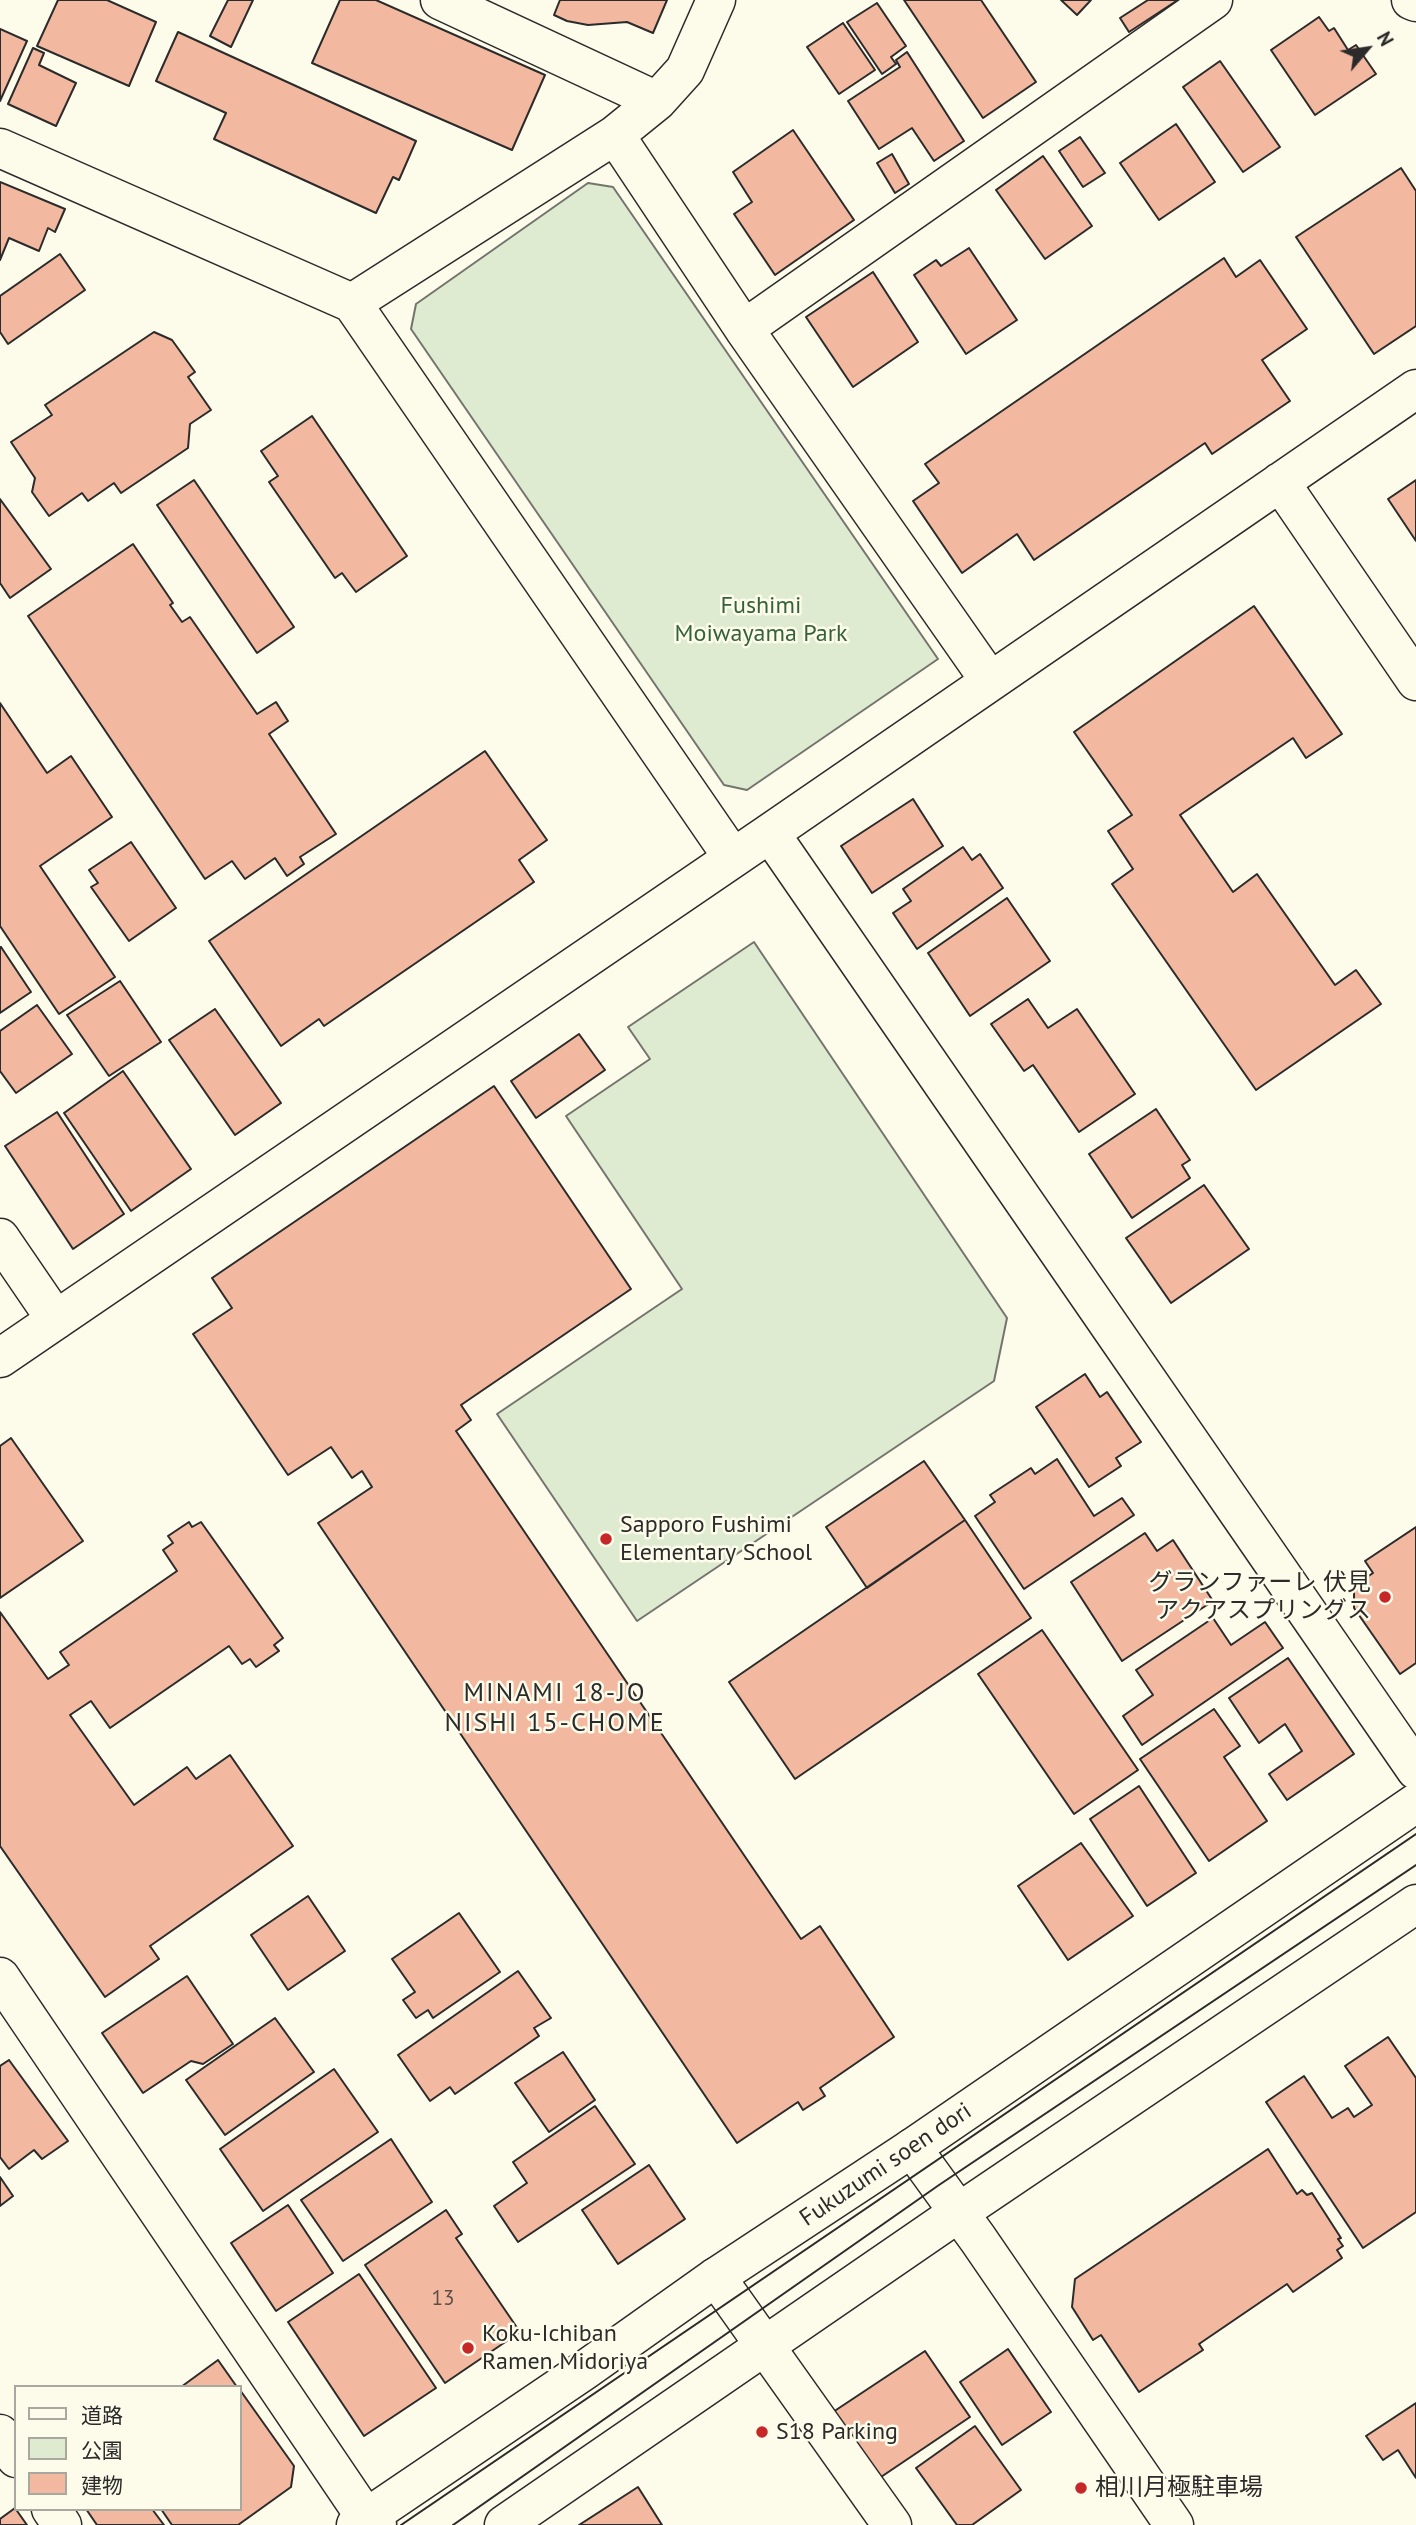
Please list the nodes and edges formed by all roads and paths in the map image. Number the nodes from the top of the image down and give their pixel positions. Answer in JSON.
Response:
{"nodes":[{"id":1,"x":440,"y":0,"type":"edge"},
{"id":2,"x":716,"y":0,"type":"edge"},
{"id":3,"x":1213,"y":0,"type":"edge"},
{"id":4,"x":1411,"y":0,"type":"edge"},
{"id":5,"x":1416,"y":2,"type":"edge"},
{"id":6,"x":657,"y":101,"type":"junction"},
{"id":7,"x":615,"y":135,"type":"junction"},
{"id":8,"x":0,"y":148,"type":"edge"},
{"id":9,"x":352,"y":303,"type":"junction"},
{"id":10,"x":744,"y":329,"type":"junction"},
{"id":11,"x":1416,"y":389,"type":"edge"},
{"id":12,"x":1280,"y":482,"type":"junction"},
{"id":13,"x":990,"y":681,"type":"junction"},
{"id":14,"x":1416,"y":681,"type":"edge"},
{"id":15,"x":770,"y":833,"type":"junction"},
{"id":16,"x":733,"y":858,"type":"junction"},
{"id":17,"x":0,"y":1238,"type":"edge"},
{"id":18,"x":56,"y":1320,"type":"junction"},
{"id":19,"x":0,"y":1358,"type":"edge"},
{"id":20,"x":1416,"y":1770,"type":"edge"},
{"id":21,"x":1416,"y":1803,"type":"edge"},
{"id":22,"x":1416,"y":1903,"type":"edge"},
{"id":23,"x":0,"y":1977,"type":"edge"},
{"id":24,"x":912,"y":2148,"type":"junction"},
{"id":25,"x":958,"y":2213,"type":"junction"},
{"id":26,"x":716,"y":2277,"type":"junction"},
{"id":27,"x":766,"y":2345,"type":"junction"},
{"id":28,"x":0,"y":2434,"type":"edge"},
{"id":29,"x":14,"y":2455,"type":"edge"},
{"id":30,"x":366,"y":2523,"type":"edge"},
{"id":31,"x":504,"y":2525,"type":"edge"},
{"id":32,"x":892,"y":2525,"type":"edge"},
{"id":33,"x":1174,"y":2525,"type":"edge"}],
"edges":[{"from":1,"to":6,"type":"street"},
{"from":2,"to":6,"type":"street"},
{"from":3,"to":10,"type":"street"},
{"from":4,"to":5,"type":"street"},
{"from":6,"to":7,"type":"street"},
{"from":7,"to":9,"type":"street"},
{"from":7,"to":10,"type":"street"},
{"from":8,"to":9,"type":"street"},
{"from":9,"to":16,"type":"street"},
{"from":10,"to":13,"type":"street"},
{"from":11,"to":12,"type":"street"},
{"from":12,"to":13,"type":"street"},
{"from":12,"to":14,"type":"street"},
{"from":13,"to":15,"type":"street"},
{"from":15,"to":16,"type":"street"},
{"from":15,"to":20,"type":"street"},
{"from":16,"to":18,"type":"street"},
{"from":17,"to":18,"type":"street"},
{"from":18,"to":19,"type":"street"},
{"from":21,"to":24,"type":"street","name":"Fukuzumi soen dori"},
{"from":22,"to":25,"type":"street"},
{"from":23,"to":30,"type":"street"},
{"from":24,"to":25,"type":"street"},
{"from":24,"to":26,"type":"street","name":"Fukuzumi soen dori"},
{"from":25,"to":27,"type":"street"},
{"from":25,"to":33,"type":"street"},
{"from":26,"to":27,"type":"street"},
{"from":26,"to":30,"type":"street","name":"Fukuzumi soen dori"},
{"from":27,"to":31,"type":"street"},
{"from":27,"to":32,"type":"street"},
{"from":28,"to":29,"type":"street"}]}
